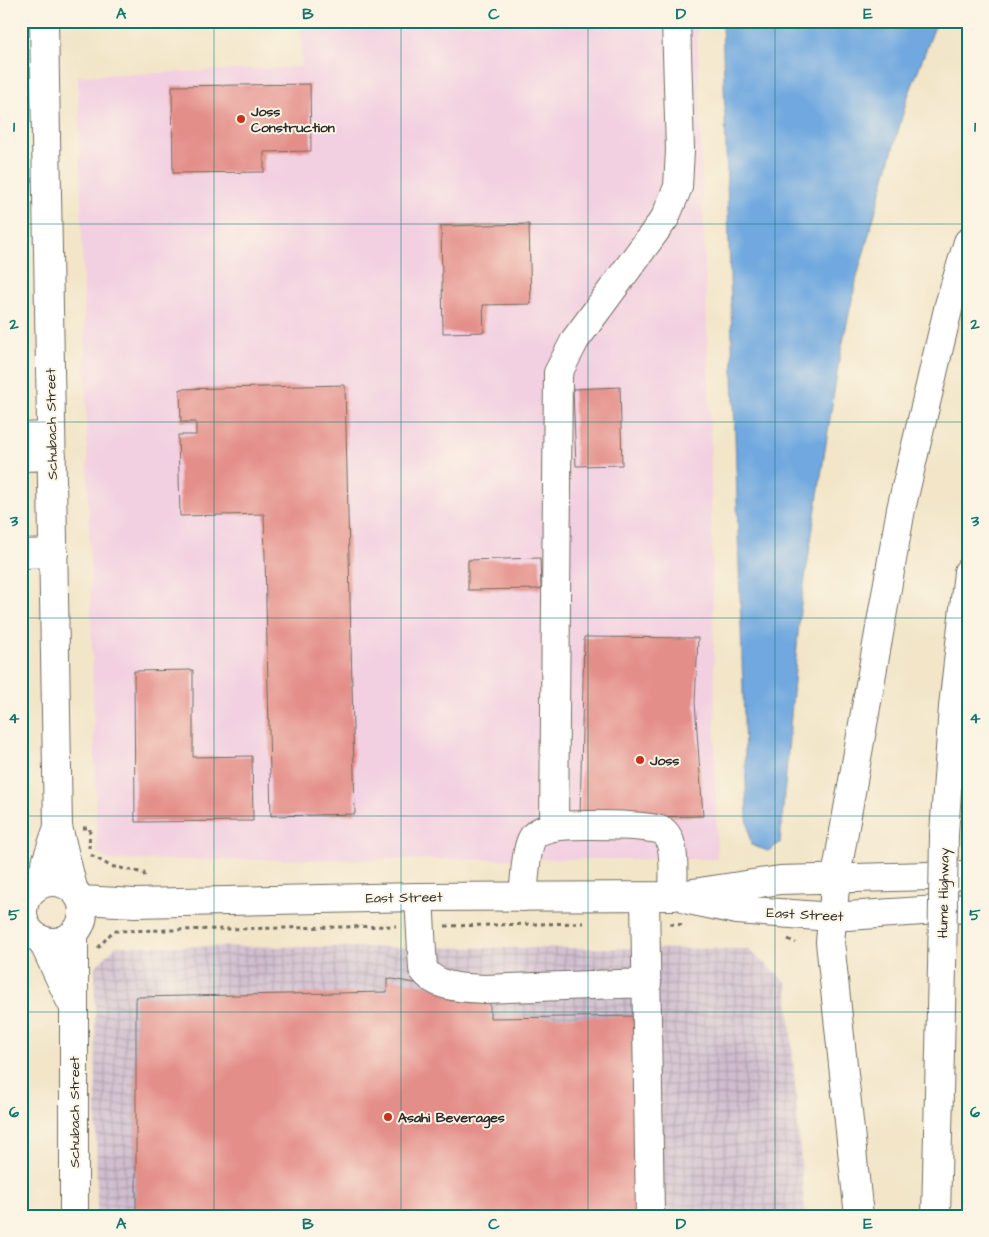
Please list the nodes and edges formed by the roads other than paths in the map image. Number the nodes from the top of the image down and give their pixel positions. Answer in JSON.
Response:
{"nodes":[{"id":1,"x":44,"y":21,"type":"edge"},
{"id":2,"x":676,"y":21,"type":"edge"},
{"id":3,"x":968,"y":242,"type":"edge"},
{"id":4,"x":21,"y":437,"type":"edge"},
{"id":5,"x":51,"y":446,"type":"junction"},
{"id":6,"x":21,"y":457,"type":"edge"},
{"id":7,"x":54,"y":553,"type":"junction"},
{"id":8,"x":21,"y":554,"type":"edge"},
{"id":9,"x":968,"y":572,"type":"edge"},
{"id":10,"x":58,"y":827,"type":"junction"},
{"id":11,"x":554,"y":827,"type":"junction"},
{"id":12,"x":968,"y":875,"type":"edge"},
{"id":13,"x":836,"y":877,"type":"junction"},
{"id":14,"x":29,"y":894,"type":"edge"},
{"id":15,"x":673,"y":896,"type":"junction"},
{"id":16,"x":419,"y":897,"type":"junction"},
{"id":17,"x":523,"y":897,"type":"junction"},
{"id":18,"x":968,"y":908,"type":"edge"},
{"id":19,"x":645,"y":910,"type":"junction"},
{"id":20,"x":78,"y":912,"type":"junction"},
{"id":21,"x":832,"y":917,"type":"junction"},
{"id":22,"x":30,"y":932,"type":"edge"},
{"id":23,"x":647,"y":982,"type":"junction"},
{"id":24,"x":74,"y":1008,"type":"junction"},
{"id":25,"x":74,"y":1216,"type":"edge"},
{"id":26,"x":650,"y":1216,"type":"edge"},
{"id":27,"x":858,"y":1216,"type":"edge"},
{"id":28,"x":936,"y":1216,"type":"edge"}],
"edges":[{"from":1,"to":5,"type":"main road","name":"Schubach Street"},
{"from":2,"to":11,"type":"main road"},
{"from":3,"to":13,"type":"main road"},
{"from":4,"to":5,"type":"main road"},
{"from":5,"to":6,"type":"main road"},
{"from":5,"to":7,"type":"main road","name":"Schubach Street"},
{"from":7,"to":8,"type":"main road"},
{"from":7,"to":10,"type":"main road","name":"Schubach Street"},
{"from":9,"to":28,"type":"main road","name":"Hume Highway","bridge":true},
{"from":10,"to":14,"type":"main road","name":"Schubach Street"},
{"from":10,"to":20,"type":"main road","name":"Schubach Street"},
{"from":11,"to":15,"type":"main road"},
{"from":11,"to":17,"type":"main road"},
{"from":12,"to":13,"type":"main road","name":"East Street"},
{"from":13,"to":15,"type":"main road","name":"East Street"},
{"from":13,"to":21,"type":"main road"},
{"from":14,"to":20,"type":"main road"},
{"from":14,"to":22,"type":"main road"},
{"from":15,"to":19,"type":"main road","name":"East Street"},
{"from":15,"to":21,"type":"main road","name":"East Street"},
{"from":16,"to":17,"type":"main road","name":"East Street"},
{"from":16,"to":20,"type":"main road","name":"East Street"},
{"from":16,"to":23,"type":"main road"},
{"from":17,"to":19,"type":"main road","name":"East Street"},
{"from":18,"to":21,"type":"main road","name":"East Street"},
{"from":19,"to":23,"type":"main road"},
{"from":20,"to":22,"type":"main road"},
{"from":20,"to":24,"type":"main road","name":"Schubach Street"},
{"from":21,"to":27,"type":"main road"},
{"from":22,"to":24,"type":"main road","name":"Schubach Street"},
{"from":23,"to":26,"type":"main road"},
{"from":24,"to":25,"type":"main road","name":"Schubach Street"}]}
